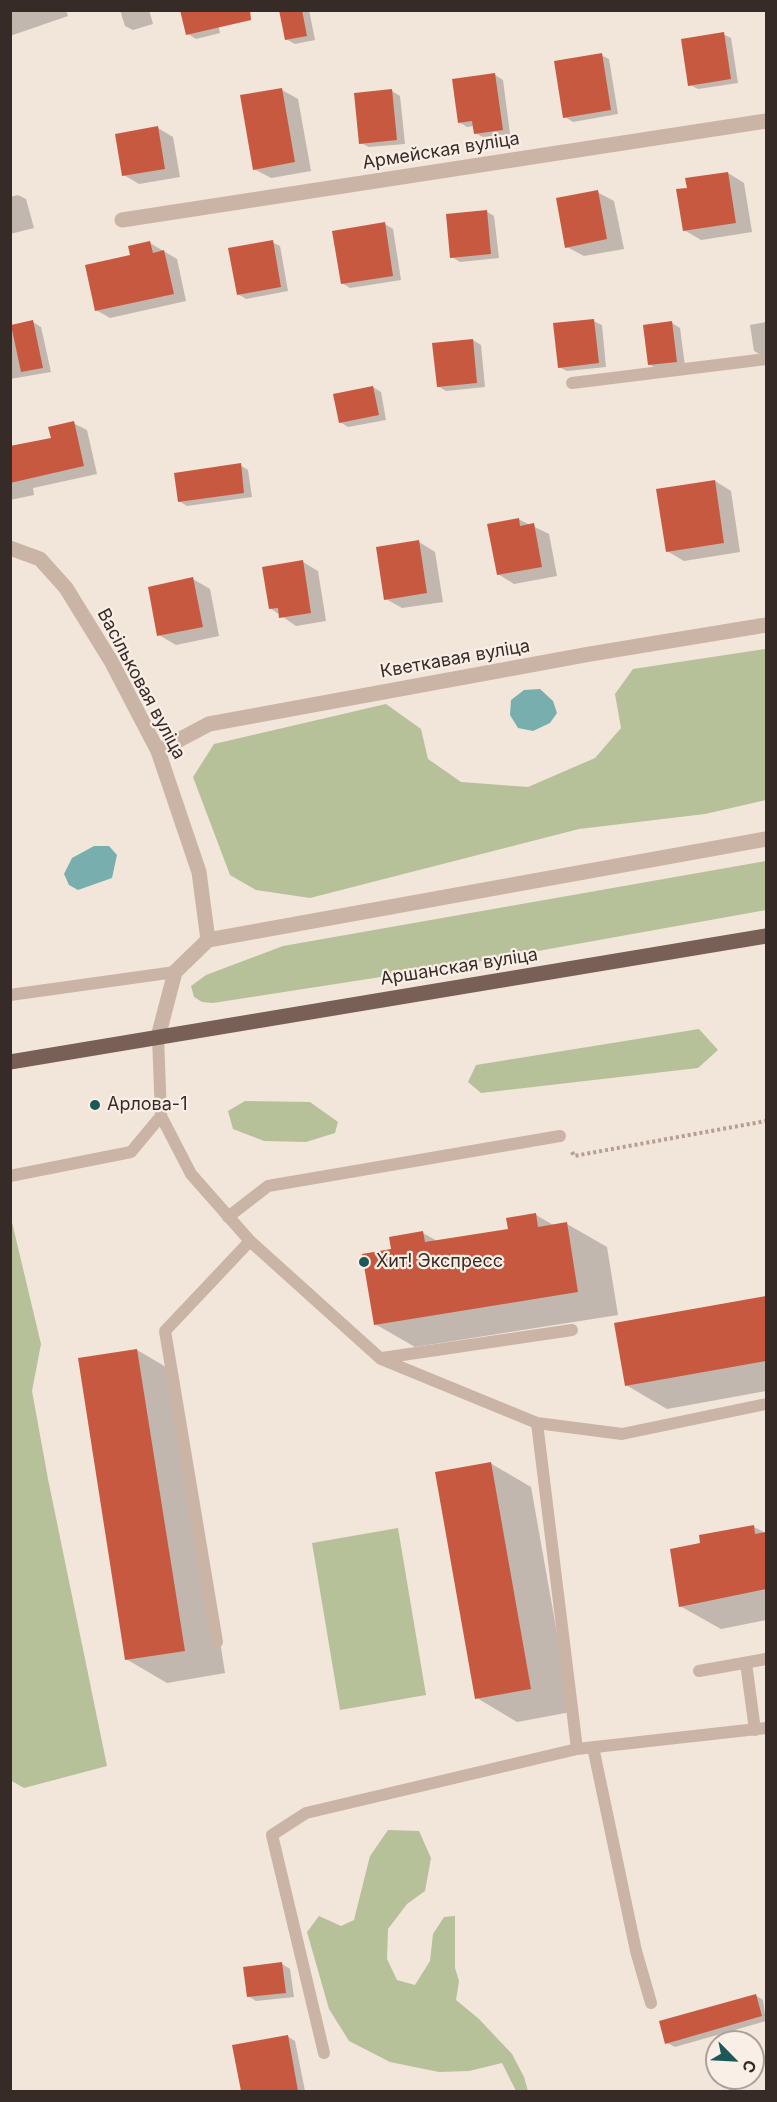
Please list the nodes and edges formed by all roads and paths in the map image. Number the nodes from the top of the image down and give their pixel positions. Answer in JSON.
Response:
{"nodes":[{"id":1,"x":766,"y":121,"type":"edge"},
{"id":2,"x":122,"y":220,"type":"dead end"},
{"id":3,"x":766,"y":359,"type":"edge"},
{"id":4,"x":572,"y":383,"type":"dead end"},
{"id":5,"x":10,"y":548,"type":"edge"},
{"id":6,"x":766,"y":626,"type":"edge"},
{"id":7,"x":158,"y":752,"type":"junction"},
{"id":8,"x":766,"y":839,"type":"edge"},
{"id":9,"x":766,"y":936,"type":"edge"},
{"id":10,"x":208,"y":940,"type":"junction"},
{"id":11,"x":175,"y":972,"type":"junction"},
{"id":12,"x":10,"y":995,"type":"edge"},
{"id":13,"x":158,"y":1037,"type":"junction"},
{"id":14,"x":10,"y":1062,"type":"edge"},
{"id":15,"x":160,"y":1116,"type":"junction"},
{"id":16,"x":766,"y":1121,"type":"edge"},
{"id":17,"x":560,"y":1136,"type":"joint"},
{"id":18,"x":10,"y":1176,"type":"edge"},
{"id":19,"x":228,"y":1217,"type":"junction"},
{"id":20,"x":250,"y":1241,"type":"junction"},
{"id":21,"x":572,"y":1330,"type":"dead end"},
{"id":22,"x":381,"y":1359,"type":"junction"},
{"id":23,"x":766,"y":1404,"type":"edge"},
{"id":24,"x":537,"y":1423,"type":"junction"},
{"id":25,"x":217,"y":1642,"type":"dead end"},
{"id":26,"x":766,"y":1659,"type":"edge"},
{"id":27,"x":746,"y":1663,"type":"junction"},
{"id":28,"x":699,"y":1671,"type":"dead end"},
{"id":29,"x":761,"y":1729,"type":"edge"},
{"id":30,"x":593,"y":1747,"type":"junction"},
{"id":31,"x":577,"y":1749,"type":"junction"},
{"id":32,"x":651,"y":2003,"type":"dead end"},
{"id":33,"x":324,"y":2054,"type":"dead end"}],
"edges":[{"from":1,"to":2,"type":"street","name":"Армейская вуліца"},
{"from":3,"to":4,"type":"lane"},
{"from":5,"to":7,"type":"street","name":"Васільковая вуліца"},
{"from":6,"to":7,"type":"street","name":"Кветкавая вуліца"},
{"from":7,"to":10,"type":"street","name":"Васільковая вуліца"},
{"from":8,"to":10,"type":"street"},
{"from":9,"to":13,"type":"main road","name":"Аршанская вуліца"},
{"from":10,"to":11,"type":"street"},
{"from":11,"to":12,"type":"lane"},
{"from":11,"to":13,"type":"street"},
{"from":13,"to":14,"type":"main road","name":"Аршанская вуліца"},
{"from":13,"to":15,"type":"lane"},
{"from":15,"to":18,"type":"lane"},
{"from":15,"to":19,"type":"lane"},
{"from":16,"to":17,"type":"path"},
{"from":17,"to":19,"type":"lane"},
{"from":19,"to":20,"type":"lane"},
{"from":20,"to":22,"type":"lane"},
{"from":20,"to":25,"type":"lane"},
{"from":21,"to":22,"type":"lane"},
{"from":22,"to":24,"type":"lane"},
{"from":23,"to":24,"type":"lane"},
{"from":24,"to":31,"type":"lane"},
{"from":26,"to":27,"type":"lane"},
{"from":27,"to":28,"type":"lane"},
{"from":27,"to":29,"type":"lane"},
{"from":29,"to":30,"type":"lane"},
{"from":30,"to":31,"type":"lane"},
{"from":30,"to":32,"type":"lane"},
{"from":31,"to":33,"type":"lane"}]}
